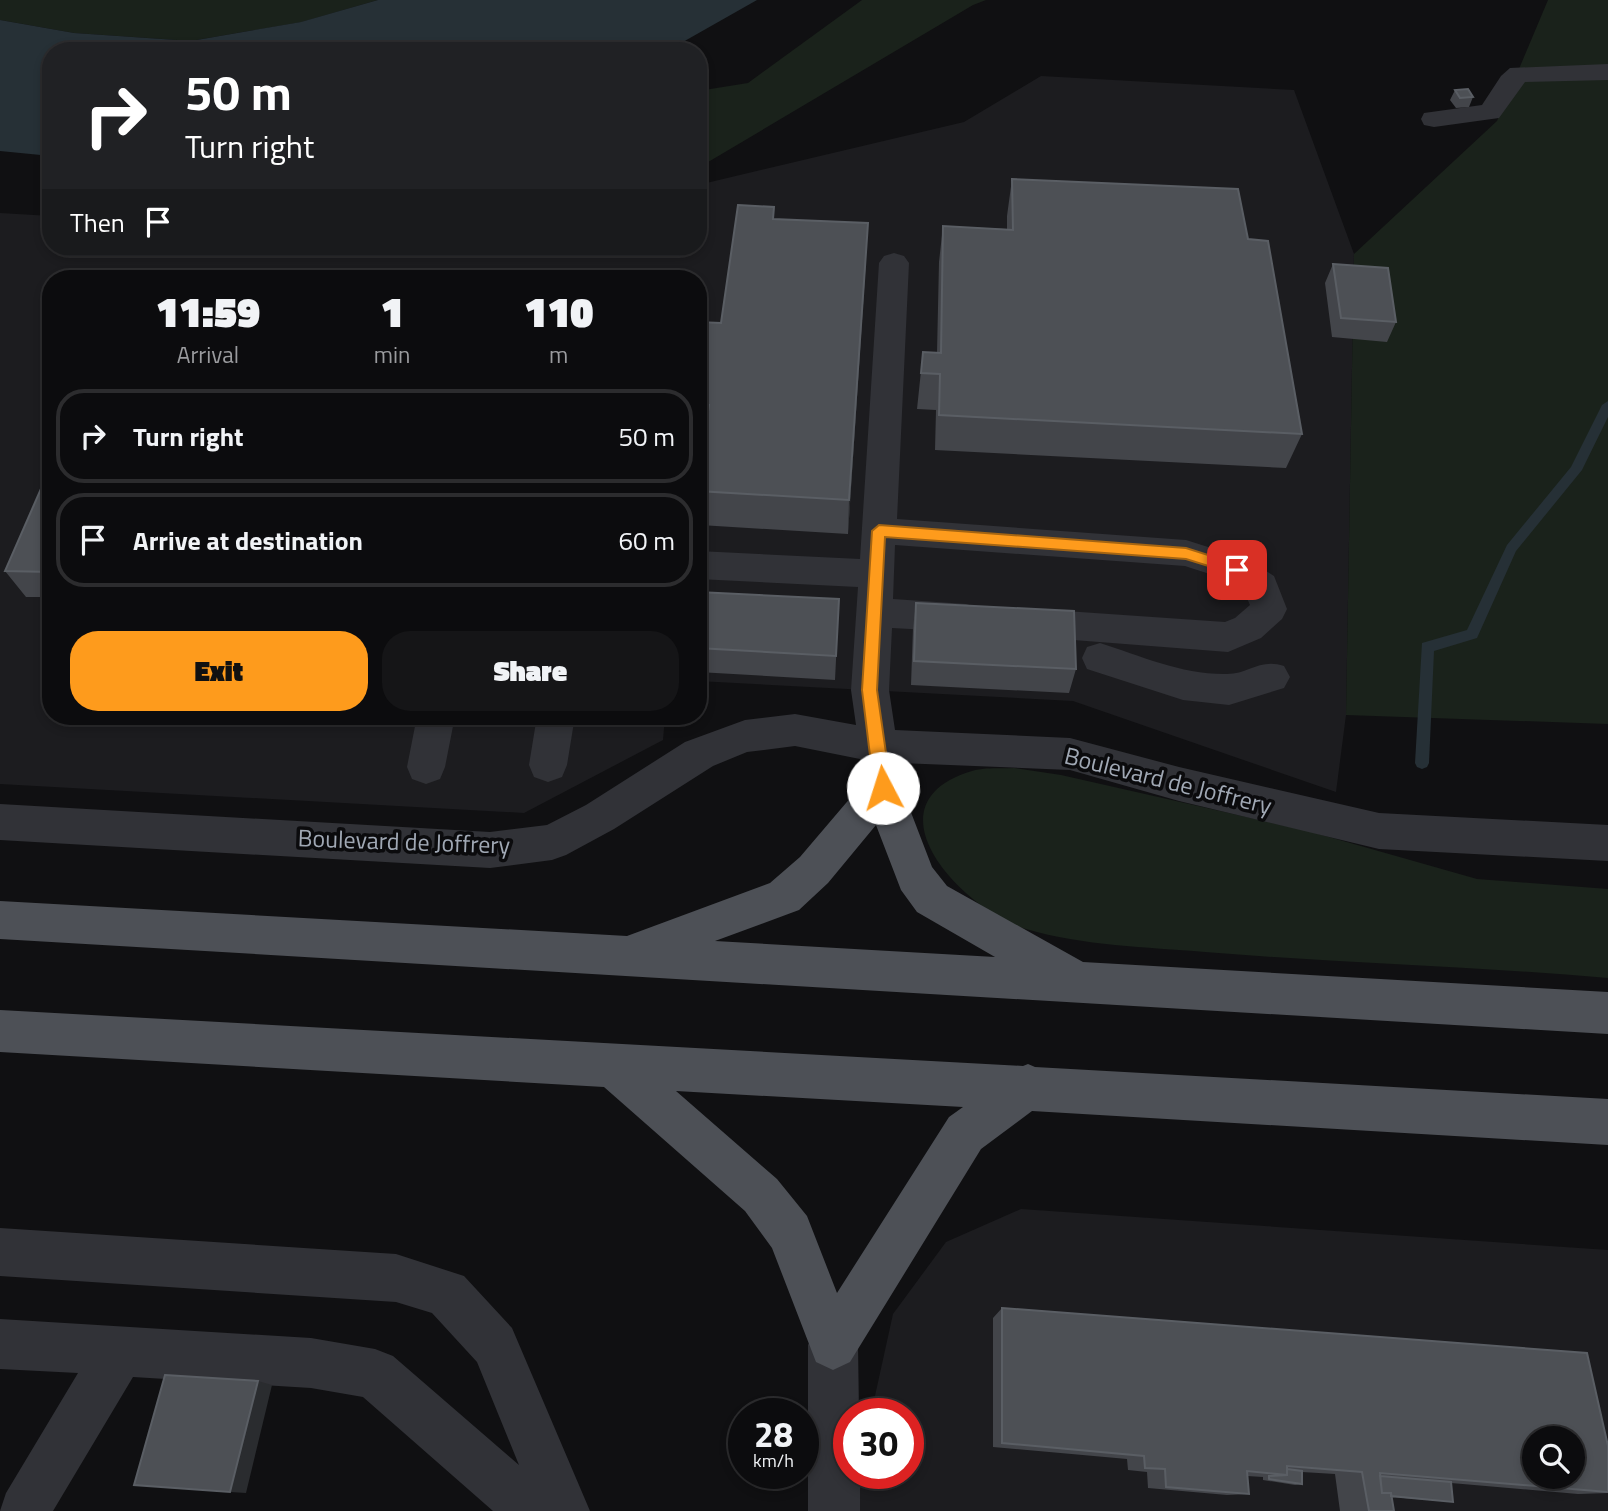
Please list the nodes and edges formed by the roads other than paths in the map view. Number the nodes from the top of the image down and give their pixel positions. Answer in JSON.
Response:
{"nodes":[{"id":1,"x":1608,"y":72,"type":"edge"},
{"id":2,"x":1434,"y":119,"type":"dead end"},
{"id":3,"x":894,"y":263,"type":"dead end"},
{"id":4,"x":879,"y":531,"type":"junction"},
{"id":5,"x":707,"y":565,"type":"edge"},
{"id":6,"x":876,"y":574,"type":"junction"},
{"id":7,"x":874,"y":612,"type":"junction"},
{"id":8,"x":1160,"y":632,"type":"junction"},
{"id":9,"x":1100,"y":658,"type":"dead end"},
{"id":10,"x":1271,"y":677,"type":"dead end"},
{"id":11,"x":1167,"y":679,"type":"junction"},
{"id":12,"x":434,"y":725,"type":"edge"},
{"id":13,"x":555,"y":725,"type":"edge"},
{"id":14,"x":879,"y":747,"type":"junction"},
{"id":15,"x":548,"y":765,"type":"dead end"},
{"id":16,"x":426,"y":767,"type":"dead end"},
{"id":17,"x":883,"y":788,"type":"junction"},
{"id":18,"x":0,"y":822,"type":"edge"},
{"id":19,"x":1608,"y":843,"type":"edge"},
{"id":20,"x":0,"y":920,"type":"edge"},
{"id":21,"x":627,"y":955,"type":"junction"},
{"id":22,"x":1077,"y":982,"type":"junction"},
{"id":23,"x":1608,"y":1013,"type":"edge"},
{"id":24,"x":0,"y":1031,"type":"edge"},
{"id":25,"x":616,"y":1068,"type":"junction"},
{"id":26,"x":1028,"y":1086,"type":"junction"},
{"id":27,"x":1608,"y":1122,"type":"edge"},
{"id":28,"x":0,"y":1252,"type":"edge"},
{"id":29,"x":0,"y":1344,"type":"edge"},
{"id":30,"x":833,"y":1345,"type":"junction"},
{"id":31,"x":120,"y":1351,"type":"junction"},
{"id":32,"x":24,"y":1511,"type":"edge"},
{"id":33,"x":533,"y":1511,"type":"edge"},
{"id":34,"x":564,"y":1511,"type":"edge"},
{"id":35,"x":834,"y":1511,"type":"edge"}],
"edges":[{"from":1,"to":2,"type":"street"},
{"from":3,"to":4,"type":"street"},
{"from":4,"to":6,"type":"street"},
{"from":4,"to":8,"type":"street"},
{"from":5,"to":6,"type":"street"},
{"from":6,"to":7,"type":"street"},
{"from":7,"to":8,"type":"street"},
{"from":7,"to":14,"type":"street"},
{"from":8,"to":11,"type":"street"},
{"from":9,"to":11,"type":"street"},
{"from":10,"to":11,"type":"street"},
{"from":12,"to":16,"type":"street"},
{"from":13,"to":15,"type":"street"},
{"from":14,"to":17,"type":"street"},
{"from":14,"to":18,"type":"street","name":"Boulevard de Joffrery"},
{"from":14,"to":19,"type":"street","name":"Boulevard de Joffrery"},
{"from":17,"to":21,"type":"main road"},
{"from":17,"to":22,"type":"main road"},
{"from":20,"to":21,"type":"main road"},
{"from":21,"to":22,"type":"main road"},
{"from":22,"to":23,"type":"main road"},
{"from":24,"to":25,"type":"main road"},
{"from":25,"to":26,"type":"main road"},
{"from":25,"to":30,"type":"main road"},
{"from":26,"to":27,"type":"main road"},
{"from":26,"to":30,"type":"main road"},
{"from":28,"to":34,"type":"street"},
{"from":29,"to":31,"type":"street"},
{"from":30,"to":35,"type":"street"},
{"from":31,"to":32,"type":"street"},
{"from":31,"to":33,"type":"street"}]}
